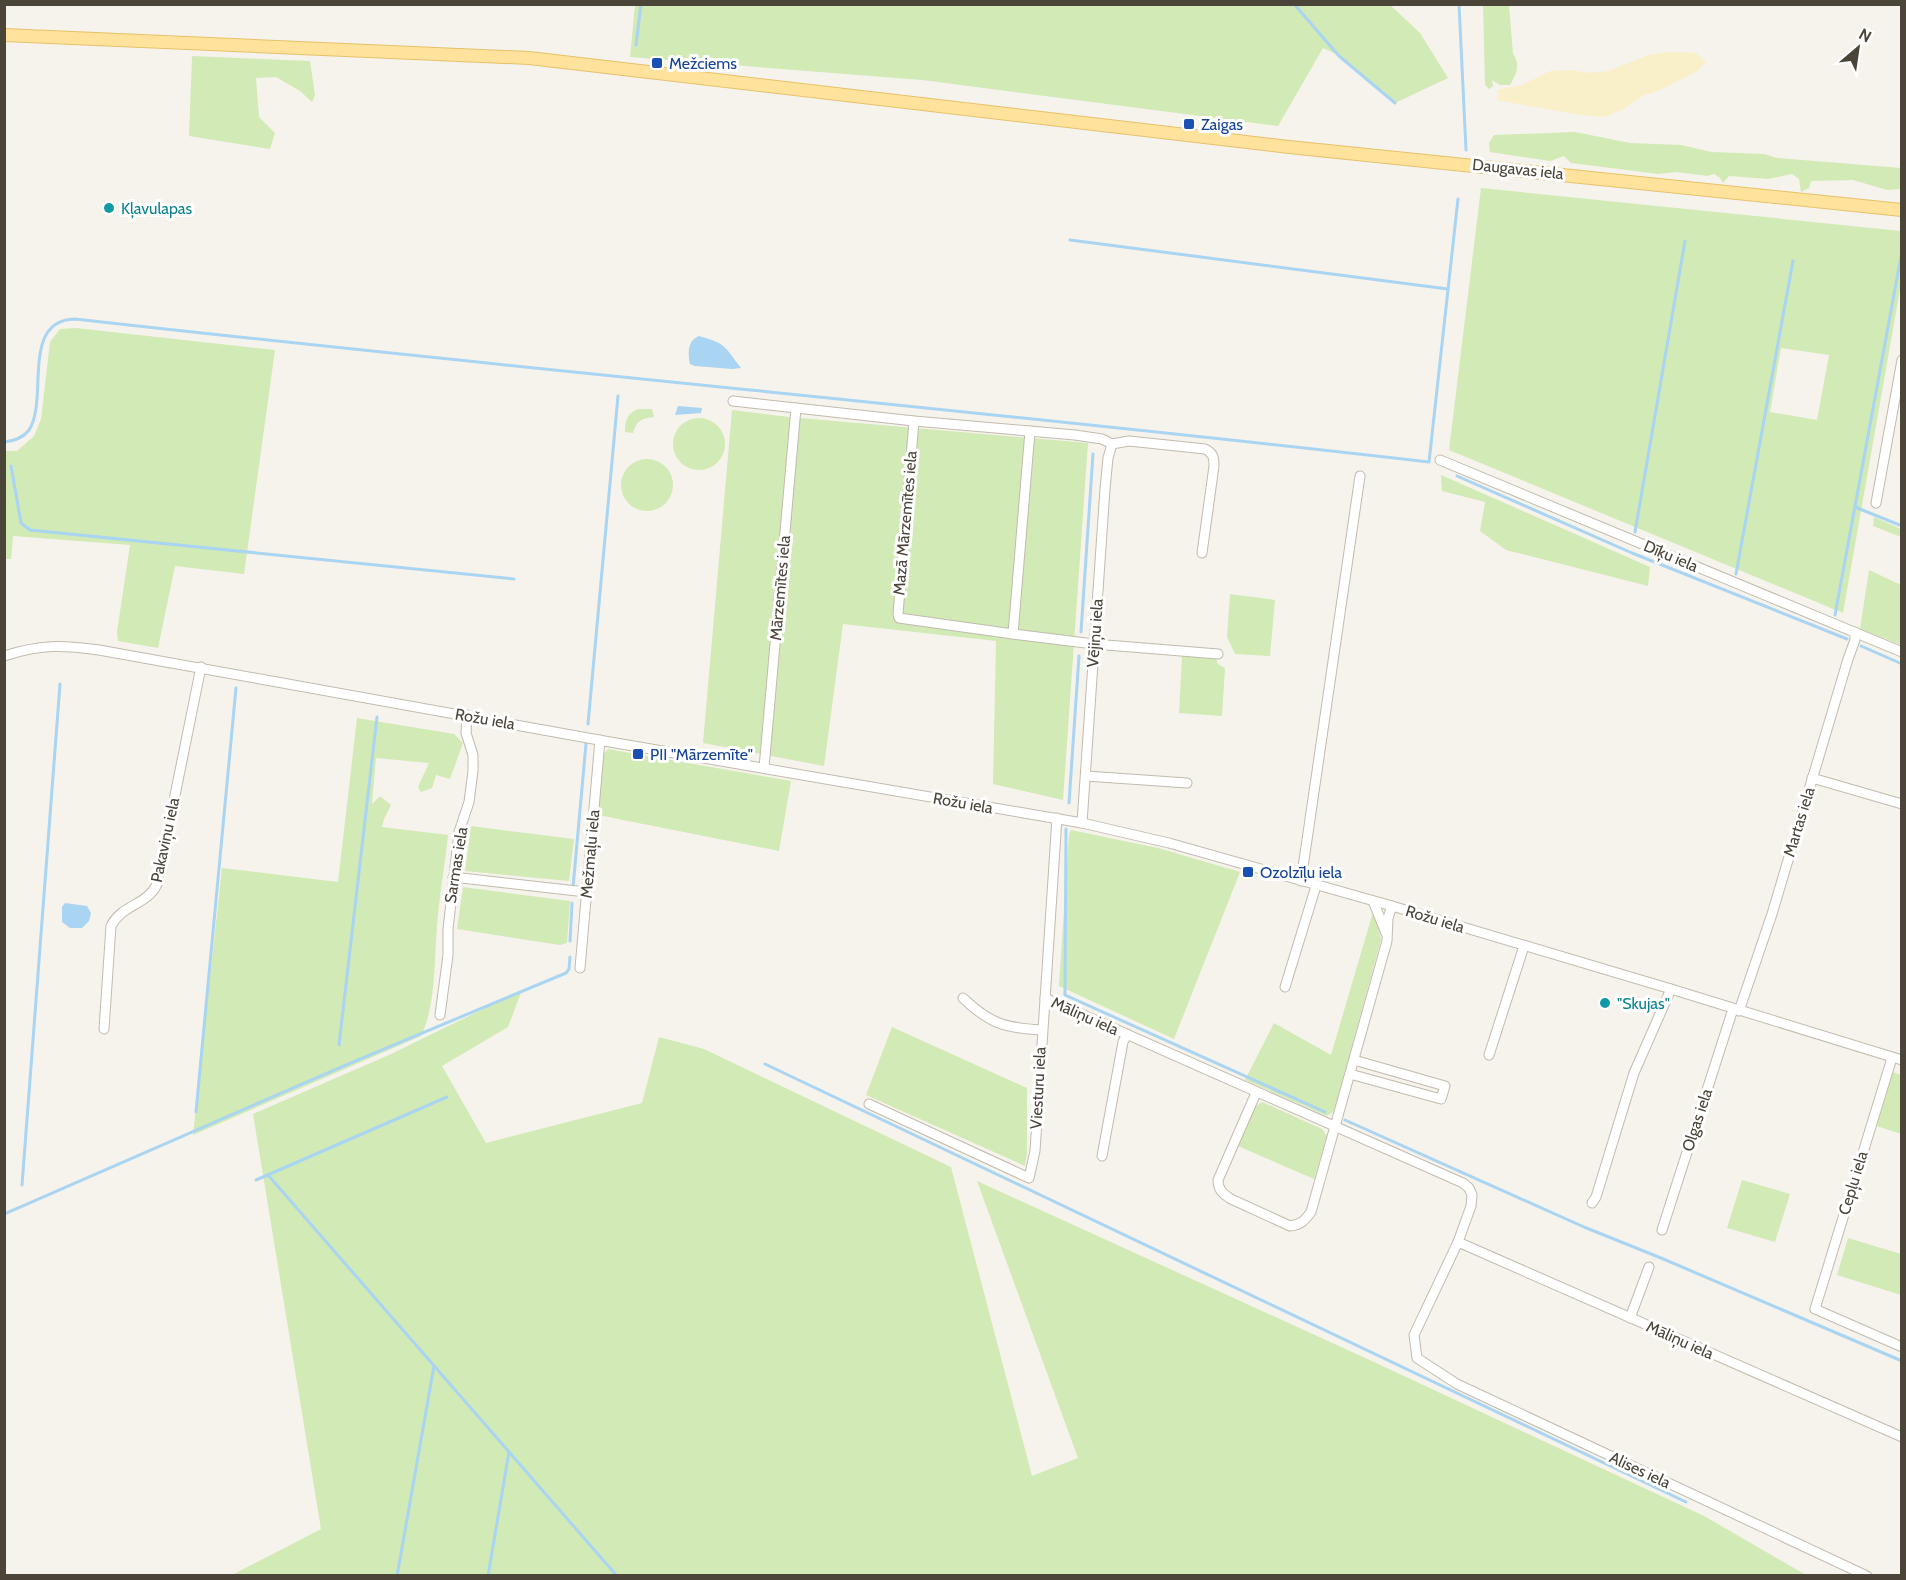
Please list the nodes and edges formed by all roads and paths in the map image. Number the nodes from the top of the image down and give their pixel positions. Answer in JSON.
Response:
{"nodes":[{"id":1,"x":4,"y":35,"type":"edge"},
{"id":2,"x":1902,"y":210,"type":"edge"},
{"id":3,"x":1901,"y":362,"type":"edge"},
{"id":4,"x":733,"y":401,"type":"dead end"},
{"id":5,"x":796,"y":408,"type":"junction"},
{"id":6,"x":914,"y":421,"type":"junction"},
{"id":7,"x":1030,"y":431,"type":"junction"},
{"id":8,"x":1112,"y":444,"type":"junction"},
{"id":9,"x":1440,"y":460,"type":"dead end"},
{"id":10,"x":1360,"y":476,"type":"dead end"},
{"id":11,"x":1876,"y":503,"type":"dead end"},
{"id":12,"x":1202,"y":553,"type":"dead end"},
{"id":13,"x":1855,"y":632,"type":"junction"},
{"id":14,"x":1013,"y":634,"type":"junction"},
{"id":15,"x":1094,"y":644,"type":"junction"},
{"id":16,"x":1902,"y":652,"type":"edge"},
{"id":17,"x":1218,"y":654,"type":"dead end"},
{"id":18,"x":4,"y":656,"type":"edge"},
{"id":19,"x":201,"y":667,"type":"junction"},
{"id":20,"x":467,"y":715,"type":"junction"},
{"id":21,"x":600,"y":740,"type":"junction"},
{"id":22,"x":764,"y":768,"type":"junction"},
{"id":23,"x":1086,"y":776,"type":"junction"},
{"id":24,"x":1812,"y":778,"type":"junction"},
{"id":25,"x":1187,"y":783,"type":"dead end"},
{"id":26,"x":1902,"y":804,"type":"edge"},
{"id":27,"x":1057,"y":818,"type":"junction"},
{"id":28,"x":1082,"y":823,"type":"junction"},
{"id":29,"x":453,"y":878,"type":"junction"},
{"id":30,"x":1301,"y":881,"type":"junction"},
{"id":31,"x":1316,"y":886,"type":"junction"},
{"id":32,"x":586,"y":892,"type":"junction"},
{"id":33,"x":1373,"y":901,"type":"junction"},
{"id":34,"x":1392,"y":906,"type":"junction"},
{"id":35,"x":1387,"y":935,"type":"junction"},
{"id":36,"x":1524,"y":946,"type":"junction"},
{"id":37,"x":580,"y":968,"type":"dead end"},
{"id":38,"x":1285,"y":987,"type":"dead end"},
{"id":39,"x":1671,"y":989,"type":"junction"},
{"id":40,"x":963,"y":998,"type":"dead end"},
{"id":41,"x":1045,"y":998,"type":"junction"},
{"id":42,"x":1736,"y":1010,"type":"junction"},
{"id":43,"x":440,"y":1015,"type":"dead end"},
{"id":44,"x":104,"y":1029,"type":"dead end"},
{"id":45,"x":1042,"y":1030,"type":"junction"},
{"id":46,"x":1127,"y":1034,"type":"junction"},
{"id":47,"x":1489,"y":1055,"type":"dead end"},
{"id":48,"x":1897,"y":1059,"type":"edge"},
{"id":49,"x":1354,"y":1060,"type":"junction"},
{"id":50,"x":1350,"y":1074,"type":"junction"},
{"id":51,"x":1256,"y":1093,"type":"junction"},
{"id":52,"x":869,"y":1104,"type":"dead end"},
{"id":53,"x":1334,"y":1127,"type":"junction"},
{"id":54,"x":1102,"y":1156,"type":"dead end"},
{"id":55,"x":1592,"y":1203,"type":"dead end"},
{"id":56,"x":1662,"y":1230,"type":"dead end"},
{"id":57,"x":1458,"y":1242,"type":"junction"},
{"id":58,"x":1649,"y":1268,"type":"dead end"},
{"id":59,"x":1630,"y":1318,"type":"junction"},
{"id":60,"x":1902,"y":1347,"type":"edge"},
{"id":61,"x":1902,"y":1437,"type":"edge"},
{"id":62,"x":1867,"y":1575,"type":"edge"}],
"edges":[{"from":1,"to":2,"type":"main road","name":"Daugavas iela"},
{"from":3,"to":11,"type":"street"},
{"from":4,"to":5,"type":"street"},
{"from":5,"to":6,"type":"street"},
{"from":5,"to":22,"type":"street","name":"Mārzemītes iela"},
{"from":6,"to":7,"type":"street"},
{"from":6,"to":14,"type":"street","name":"Mazā Mārzemītes iela"},
{"from":7,"to":8,"type":"street"},
{"from":7,"to":14,"type":"street"},
{"from":8,"to":12,"type":"street"},
{"from":8,"to":15,"type":"street","name":"Vējiņu iela"},
{"from":9,"to":13,"type":"street","name":"Dīķu iela"},
{"from":10,"to":30,"type":"street"},
{"from":13,"to":16,"type":"street","name":"Dīķu iela"},
{"from":13,"to":24,"type":"street","name":"Martas iela"},
{"from":14,"to":15,"type":"street"},
{"from":15,"to":17,"type":"street"},
{"from":15,"to":23,"type":"street","name":"Vējiņu iela"},
{"from":18,"to":19,"type":"street","name":"Rožu iela"},
{"from":19,"to":20,"type":"street","name":"Rožu iela"},
{"from":19,"to":44,"type":"street","name":"Pakaviņu iela"},
{"from":20,"to":21,"type":"street","name":"Rožu iela"},
{"from":20,"to":29,"type":"street","name":"Sarmas iela"},
{"from":21,"to":22,"type":"street","name":"Rožu iela"},
{"from":21,"to":32,"type":"street","name":"Mežmaļu iela"},
{"from":22,"to":27,"type":"street","name":"Rožu iela"},
{"from":23,"to":25,"type":"street"},
{"from":23,"to":28,"type":"street","name":"Vējiņu iela"},
{"from":24,"to":26,"type":"street"},
{"from":24,"to":42,"type":"street","name":"Martas iela"},
{"from":27,"to":28,"type":"street","name":"Rožu iela"},
{"from":27,"to":41,"type":"street","name":"Māliņu iela"},
{"from":28,"to":30,"type":"street","name":"Rožu iela"},
{"from":29,"to":32,"type":"street"},
{"from":29,"to":43,"type":"street","name":"Sarmas iela"},
{"from":30,"to":31,"type":"street","name":"Rožu iela"},
{"from":31,"to":33,"type":"street","name":"Rožu iela"},
{"from":31,"to":38,"type":"street"},
{"from":32,"to":37,"type":"street","name":"Mežmaļu iela"},
{"from":33,"to":34,"type":"street","name":"Rožu iela"},
{"from":33,"to":35,"type":"street"},
{"from":34,"to":35,"type":"street"},
{"from":34,"to":36,"type":"street","name":"Rožu iela"},
{"from":35,"to":49,"type":"street"},
{"from":36,"to":39,"type":"street","name":"Rožu iela"},
{"from":36,"to":47,"type":"street"},
{"from":39,"to":42,"type":"street","name":"Rožu iela"},
{"from":39,"to":55,"type":"street"},
{"from":40,"to":45,"type":"street"},
{"from":41,"to":45,"type":"street","name":"Viesturu iela"},
{"from":41,"to":46,"type":"street","name":"Māliņu iela"},
{"from":42,"to":48,"type":"street","name":"Rožu iela"},
{"from":42,"to":56,"type":"street","name":"Olgas iela"},
{"from":45,"to":52,"type":"street","name":"Viesturu iela"},
{"from":46,"to":51,"type":"street","name":"Māliņu iela"},
{"from":46,"to":54,"type":"street"},
{"from":48,"to":60,"type":"street","name":"Cepļu iela"},
{"from":49,"to":50,"type":"street"},
{"from":49,"to":50,"type":"street"},
{"from":50,"to":53,"type":"street"},
{"from":51,"to":53,"type":"street","name":"Māliņu iela"},
{"from":51,"to":53,"type":"street"},
{"from":53,"to":57,"type":"street","name":"Māliņu iela"},
{"from":57,"to":59,"type":"street","name":"Māliņu iela"},
{"from":57,"to":62,"type":"street","name":"Alises iela"},
{"from":58,"to":59,"type":"street"},
{"from":59,"to":61,"type":"street","name":"Māliņu iela"}]}
